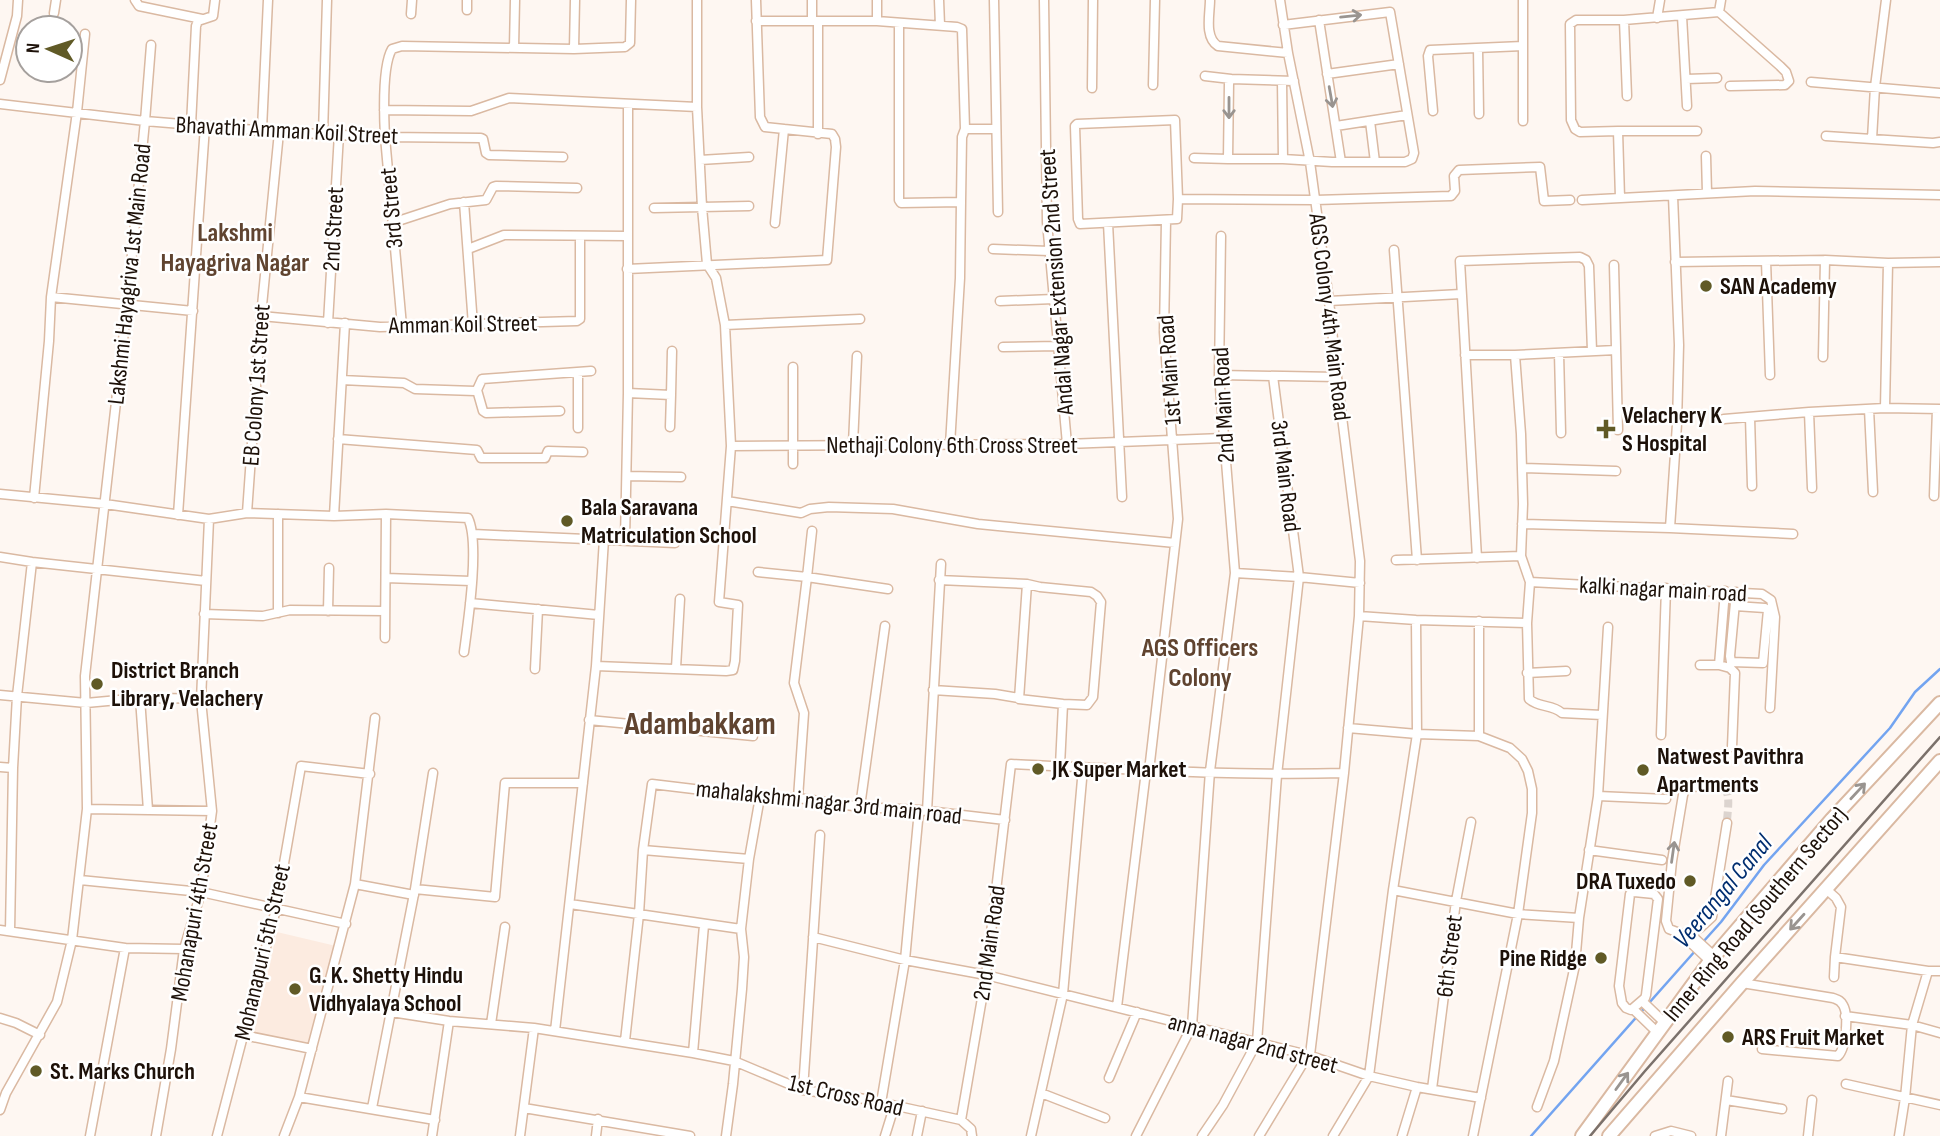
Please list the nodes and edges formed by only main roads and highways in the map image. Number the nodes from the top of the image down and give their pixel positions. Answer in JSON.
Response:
{"nodes":[{"id":1,"x":1940,"y":703,"type":"edge"},
{"id":2,"x":1940,"y":761,"type":"edge"},
{"id":3,"x":1588,"y":1134,"type":"edge"},
{"id":4,"x":1609,"y":1136,"type":"edge"}],
"edges":[{"from":3,"to":1,"type":"main road","name":"Inner Ring Road (Southern Sector)","one_way":true},
{"from":2,"to":4,"type":"main road","name":"Inner Ring Road (Southern Sector)","one_way":true}]}
